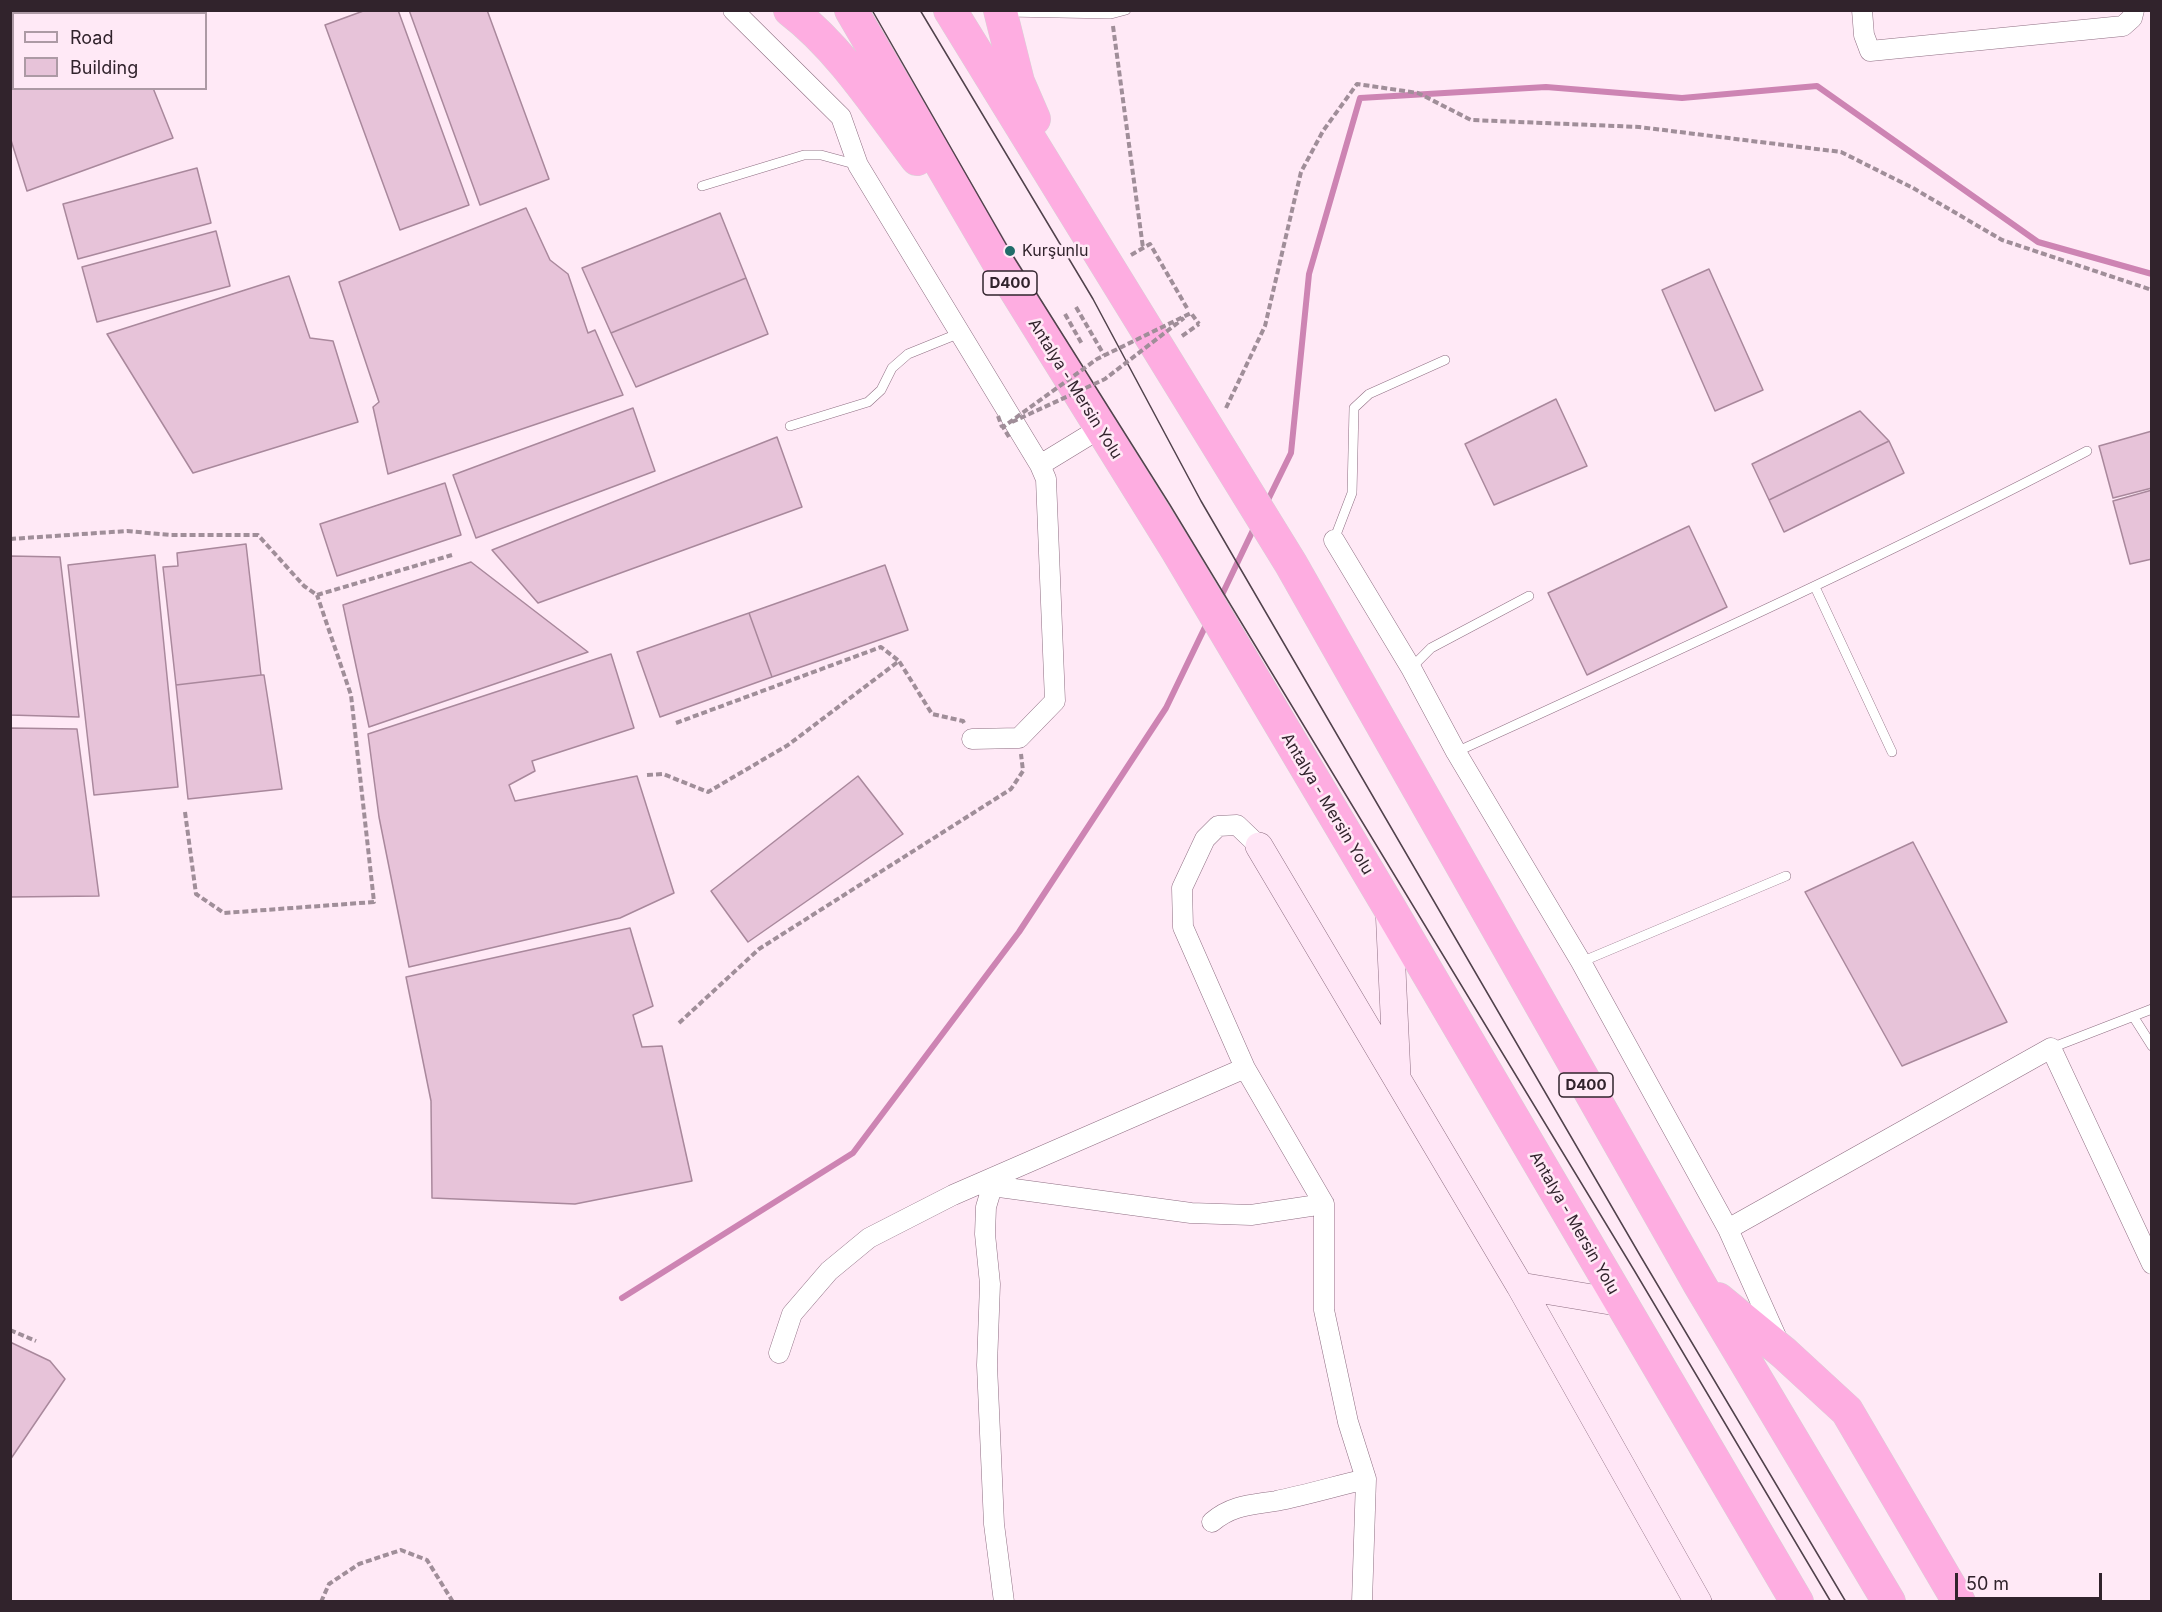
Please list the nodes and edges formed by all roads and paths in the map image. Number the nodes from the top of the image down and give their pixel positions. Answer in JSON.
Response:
{"nodes":[{"id":1,"x":733,"y":10,"type":"edge"},
{"id":2,"x":790,"y":10,"type":"edge"},
{"id":3,"x":851,"y":10,"type":"edge"},
{"id":4,"x":950,"y":10,"type":"edge"},
{"id":5,"x":1126,"y":10,"type":"edge"},
{"id":6,"x":1862,"y":10,"type":"edge"},
{"id":7,"x":2134,"y":10,"type":"edge"},
{"id":8,"x":1001,"y":11,"type":"edge"},
{"id":9,"x":1111,"y":14,"type":"junction"},
{"id":10,"x":858,"y":165,"type":"junction"},
{"id":11,"x":702,"y":186,"type":"dead end"},
{"id":12,"x":1080,"y":225,"type":"junction"},
{"id":13,"x":1143,"y":248,"type":"dead end"},
{"id":14,"x":1159,"y":259,"type":"dead end"},
{"id":15,"x":1000,"y":266,"type":"junction"},
{"id":16,"x":2151,"y":290,"type":"edge"},
{"id":17,"x":1076,"y":307,"type":"dead end"},
{"id":18,"x":1191,"y":313,"type":"junction"},
{"id":19,"x":1065,"y":314,"type":"dead end"},
{"id":20,"x":1165,"y":314,"type":"dead end"},
{"id":21,"x":960,"y":333,"type":"junction"},
{"id":22,"x":1104,"y":355,"type":"junction"},
{"id":23,"x":1445,"y":360,"type":"dead end"},
{"id":24,"x":1092,"y":362,"type":"junction"},
{"id":25,"x":998,"y":416,"type":"dead end"},
{"id":26,"x":790,"y":426,"type":"dead end"},
{"id":27,"x":1003,"y":427,"type":"junction"},
{"id":28,"x":1099,"y":429,"type":"junction"},
{"id":29,"x":1009,"y":436,"type":"dead end"},
{"id":30,"x":1220,"y":447,"type":"junction"},
{"id":31,"x":2087,"y":451,"type":"dead end"},
{"id":32,"x":1040,"y":465,"type":"junction"},
{"id":33,"x":10,"y":540,"type":"edge"},
{"id":34,"x":1334,"y":540,"type":"joint"},
{"id":35,"x":452,"y":555,"type":"dead end"},
{"id":36,"x":1815,"y":587,"type":"junction"},
{"id":37,"x":316,"y":595,"type":"junction"},
{"id":38,"x":1530,"y":596,"type":"dead end"},
{"id":39,"x":899,"y":662,"type":"junction"},
{"id":40,"x":1411,"y":668,"type":"junction"},
{"id":41,"x":676,"y":723,"type":"dead end"},
{"id":42,"x":1019,"y":738,"type":"junction"},
{"id":43,"x":972,"y":739,"type":"joint"},
{"id":44,"x":1455,"y":752,"type":"junction"},
{"id":45,"x":1892,"y":752,"type":"dead end"},
{"id":46,"x":647,"y":775,"type":"dead end"},
{"id":47,"x":185,"y":812,"type":"dead end"},
{"id":48,"x":1259,"y":846,"type":"joint"},
{"id":49,"x":1786,"y":876,"type":"dead end"},
{"id":50,"x":1389,"y":906,"type":"junction"},
{"id":51,"x":1581,"y":962,"type":"junction"},
{"id":52,"x":2151,"y":1009,"type":"edge"},
{"id":53,"x":2133,"y":1016,"type":"junction"},
{"id":54,"x":678,"y":1023,"type":"dead end"},
{"id":55,"x":2151,"y":1046,"type":"edge"},
{"id":56,"x":2051,"y":1048,"type":"junction"},
{"id":57,"x":1245,"y":1068,"type":"junction"},
{"id":58,"x":1397,"y":1081,"type":"junction"},
{"id":59,"x":994,"y":1182,"type":"junction"},
{"id":60,"x":1324,"y":1204,"type":"junction"},
{"id":61,"x":1728,"y":1229,"type":"junction"},
{"id":62,"x":2151,"y":1264,"type":"edge"},
{"id":63,"x":1700,"y":1285,"type":"junction"},
{"id":64,"x":1520,"y":1286,"type":"junction"},
{"id":65,"x":1622,"y":1303,"type":"junction"},
{"id":66,"x":10,"y":1330,"type":"edge"},
{"id":67,"x":36,"y":1341,"type":"dead end"},
{"id":68,"x":780,"y":1353,"type":"dead end"},
{"id":69,"x":1784,"y":1353,"type":"junction"},
{"id":70,"x":1366,"y":1479,"type":"junction"},
{"id":71,"x":1212,"y":1522,"type":"dead end"},
{"id":72,"x":321,"y":1602,"type":"edge"},
{"id":73,"x":453,"y":1602,"type":"edge"},
{"id":74,"x":1004,"y":1602,"type":"edge"},
{"id":75,"x":1362,"y":1602,"type":"edge"},
{"id":76,"x":1698,"y":1602,"type":"edge"},
{"id":77,"x":1797,"y":1602,"type":"edge"},
{"id":78,"x":1889,"y":1602,"type":"edge"},
{"id":79,"x":1959,"y":1602,"type":"edge"}],
"edges":[{"from":1,"to":10,"type":"street"},
{"from":2,"to":15,"type":"highway"},
{"from":3,"to":15,"type":"highway","name":"Antalya - Mersin Yolu","number":"D400"},
{"from":4,"to":12,"type":"highway","number":"D400"},
{"from":5,"to":9,"type":"lane"},
{"from":6,"to":7,"type":"street"},
{"from":8,"to":9,"type":"lane"},
{"from":8,"to":12,"type":"highway"},
{"from":9,"to":13,"type":"path"},
{"from":10,"to":11,"type":"lane"},
{"from":10,"to":21,"type":"street"},
{"from":12,"to":30,"type":"highway","number":"D400"},
{"from":14,"to":18,"type":"path","bridge":true},
{"from":15,"to":28,"type":"highway","name":"Antalya - Mersin Yolu","number":"D400"},
{"from":16,"to":30,"type":"path"},
{"from":17,"to":22,"type":"path"},
{"from":18,"to":20,"type":"path","bridge":true},
{"from":18,"to":22,"type":"path","bridge":true},
{"from":18,"to":27,"type":"path","bridge":true},
{"from":19,"to":24,"type":"path"},
{"from":21,"to":26,"type":"lane"},
{"from":21,"to":32,"type":"street"},
{"from":22,"to":24,"type":"path","bridge":true},
{"from":23,"to":34,"type":"lane"},
{"from":24,"to":27,"type":"path","bridge":true},
{"from":25,"to":27,"type":"path","bridge":true},
{"from":27,"to":29,"type":"path","bridge":true},
{"from":28,"to":32,"type":"street"},
{"from":28,"to":50,"type":"highway","name":"Antalya - Mersin Yolu","number":"D400"},
{"from":30,"to":63,"type":"highway","number":"D400"},
{"from":31,"to":36,"type":"lane"},
{"from":32,"to":42,"type":"street"},
{"from":33,"to":37,"type":"path"},
{"from":34,"to":40,"type":"street"},
{"from":35,"to":37,"type":"path"},
{"from":36,"to":44,"type":"lane"},
{"from":36,"to":45,"type":"lane"},
{"from":37,"to":47,"type":"path"},
{"from":38,"to":40,"type":"lane"},
{"from":39,"to":41,"type":"path"},
{"from":39,"to":43,"type":"path"},
{"from":39,"to":46,"type":"path"},
{"from":40,"to":44,"type":"street"},
{"from":42,"to":43,"type":"street"},
{"from":42,"to":54,"type":"path"},
{"from":44,"to":51,"type":"street"},
{"from":48,"to":57,"type":"street"},
{"from":48,"to":58,"type":"street"},
{"from":49,"to":51,"type":"lane"},
{"from":50,"to":58,"type":"street"},
{"from":50,"to":65,"type":"highway","name":"Antalya - Mersin Yolu","number":"D400"},
{"from":51,"to":61,"type":"street"},
{"from":52,"to":53,"type":"lane"},
{"from":53,"to":55,"type":"lane"},
{"from":53,"to":56,"type":"lane"},
{"from":56,"to":61,"type":"street"},
{"from":56,"to":62,"type":"street"},
{"from":57,"to":59,"type":"street"},
{"from":57,"to":60,"type":"street"},
{"from":58,"to":64,"type":"street"},
{"from":59,"to":60,"type":"street"},
{"from":59,"to":68,"type":"street"},
{"from":59,"to":74,"type":"street"},
{"from":60,"to":70,"type":"street"},
{"from":61,"to":69,"type":"street"},
{"from":63,"to":69,"type":"highway"},
{"from":63,"to":78,"type":"highway","number":"D400"},
{"from":64,"to":65,"type":"street"},
{"from":64,"to":76,"type":"street"},
{"from":65,"to":77,"type":"highway","name":"Antalya - Mersin Yolu","number":"D400"},
{"from":66,"to":67,"type":"path"},
{"from":69,"to":79,"type":"highway"},
{"from":70,"to":71,"type":"street"},
{"from":70,"to":75,"type":"street"},
{"from":72,"to":73,"type":"path"}]}
